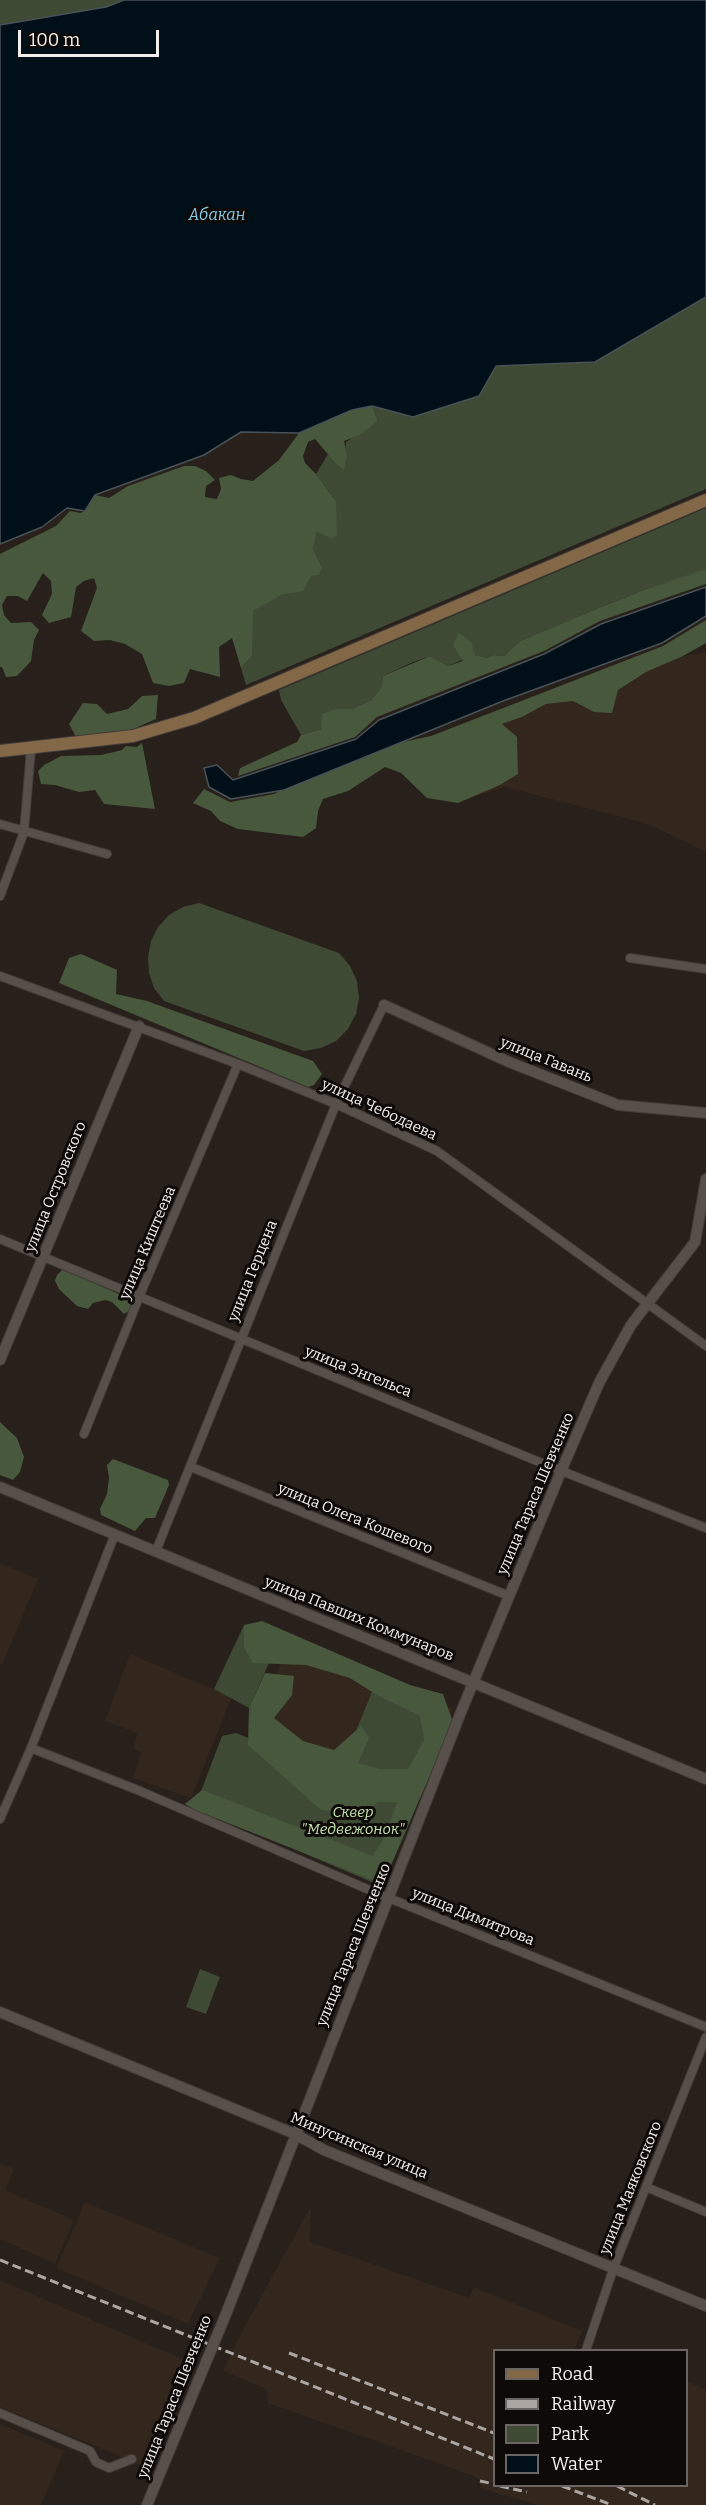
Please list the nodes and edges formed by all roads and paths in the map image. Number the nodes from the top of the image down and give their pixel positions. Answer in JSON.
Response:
{"nodes":[{"id":1,"x":706,"y":500,"type":"edge"},
{"id":2,"x":31,"y":749,"type":"junction"},
{"id":3,"x":0,"y":751,"type":"edge"},
{"id":4,"x":0,"y":824,"type":"edge"},
{"id":5,"x":24,"y":832,"type":"junction"},
{"id":6,"x":107,"y":854,"type":"dead end"},
{"id":7,"x":0,"y":896,"type":"edge"},
{"id":8,"x":630,"y":958,"type":"dead end"},
{"id":9,"x":706,"y":969,"type":"edge"},
{"id":10,"x":0,"y":976,"type":"edge"},
{"id":11,"x":384,"y":1005,"type":"joint"},
{"id":12,"x":139,"y":1026,"type":"junction"},
{"id":13,"x":238,"y":1064,"type":"junction"},
{"id":14,"x":336,"y":1104,"type":"junction"},
{"id":15,"x":706,"y":1113,"type":"edge"},
{"id":16,"x":706,"y":1179,"type":"edge"},
{"id":17,"x":0,"y":1239,"type":"edge"},
{"id":18,"x":701,"y":1242,"type":"edge"},
{"id":19,"x":43,"y":1257,"type":"junction"},
{"id":20,"x":140,"y":1295,"type":"junction"},
{"id":21,"x":646,"y":1303,"type":"junction"},
{"id":22,"x":240,"y":1339,"type":"junction"},
{"id":23,"x":706,"y":1346,"type":"edge"},
{"id":24,"x":0,"y":1360,"type":"edge"},
{"id":25,"x":84,"y":1434,"type":"dead end"},
{"id":26,"x":191,"y":1467,"type":"junction"},
{"id":27,"x":562,"y":1469,"type":"junction"},
{"id":28,"x":0,"y":1487,"type":"edge"},
{"id":29,"x":706,"y":1528,"type":"edge"},
{"id":30,"x":114,"y":1534,"type":"junction"},
{"id":31,"x":156,"y":1551,"type":"junction"},
{"id":32,"x":509,"y":1596,"type":"junction"},
{"id":33,"x":474,"y":1683,"type":"junction"},
{"id":34,"x":31,"y":1748,"type":"junction"},
{"id":35,"x":706,"y":1779,"type":"edge"},
{"id":36,"x":0,"y":1819,"type":"edge"},
{"id":37,"x":389,"y":1898,"type":"junction"},
{"id":38,"x":0,"y":2012,"type":"edge"},
{"id":39,"x":706,"y":2027,"type":"edge"},
{"id":40,"x":706,"y":2037,"type":"edge"},
{"id":41,"x":295,"y":2134,"type":"junction"},
{"id":42,"x":646,"y":2187,"type":"junction"},
{"id":43,"x":706,"y":2212,"type":"edge"},
{"id":44,"x":614,"y":2267,"type":"junction"},
{"id":45,"x":706,"y":2306,"type":"edge"},
{"id":46,"x":586,"y":2349,"type":"edge"},
{"id":47,"x":0,"y":2413,"type":"edge"},
{"id":48,"x":132,"y":2459,"type":"dead end"},
{"id":49,"x":147,"y":2505,"type":"edge"}],
"edges":[{"from":1,"to":2,"type":"main road"},
{"from":2,"to":3,"type":"main road"},
{"from":2,"to":5,"type":"street"},
{"from":4,"to":5,"type":"street"},
{"from":5,"to":6,"type":"street"},
{"from":5,"to":7,"type":"street"},
{"from":8,"to":9,"type":"street"},
{"from":10,"to":12,"type":"street","name":"улица Чебодаева"},
{"from":11,"to":14,"type":"street","name":"улица Герцена"},
{"from":11,"to":15,"type":"street","name":"улица Гавань"},
{"from":12,"to":13,"type":"street","name":"улица Чебодаева"},
{"from":12,"to":19,"type":"street","name":"улица Островского"},
{"from":13,"to":14,"type":"street","name":"улица Чебодаева"},
{"from":13,"to":20,"type":"street","name":"улица Киштеева"},
{"from":14,"to":21,"type":"street","name":"улица Чебодаева"},
{"from":14,"to":22,"type":"street","name":"улица Герцена"},
{"from":16,"to":18,"type":"street","name":"улица Тараса Шевченко"},
{"from":17,"to":19,"type":"street","name":"улица Энгельса"},
{"from":18,"to":21,"type":"street","name":"улица Тараса Шевченко"},
{"from":19,"to":20,"type":"street","name":"улица Энгельса"},
{"from":19,"to":24,"type":"street","name":"улица Островского"},
{"from":20,"to":22,"type":"street","name":"улица Энгельса"},
{"from":20,"to":25,"type":"street","name":"улица Киштеева"},
{"from":21,"to":23,"type":"street","name":"улица Чебодаева"},
{"from":21,"to":27,"type":"street","name":"улица Тараса Шевченко"},
{"from":22,"to":26,"type":"street","name":"улица Герцена"},
{"from":22,"to":27,"type":"street","name":"улица Энгельса"},
{"from":26,"to":31,"type":"street","name":"улица Герцена"},
{"from":26,"to":32,"type":"street","name":"улица Олега Кошевого"},
{"from":27,"to":29,"type":"street","name":"улица Энгельса"},
{"from":27,"to":32,"type":"street","name":"улица Тараса Шевченко"},
{"from":28,"to":30,"type":"street","name":"улица Павших Коммунаров"},
{"from":30,"to":31,"type":"street","name":"улица Павших Коммунаров"},
{"from":30,"to":34,"type":"street"},
{"from":31,"to":33,"type":"street","name":"улица Павших Коммунаров"},
{"from":32,"to":33,"type":"street","name":"улица Тараса Шевченко"},
{"from":33,"to":35,"type":"street","name":"улица Павших Коммунаров"},
{"from":33,"to":37,"type":"street","name":"улица Тараса Шевченко"},
{"from":34,"to":36,"type":"street"},
{"from":34,"to":37,"type":"street","name":"улица Димитрова"},
{"from":37,"to":39,"type":"street","name":"улица Димитрова"},
{"from":37,"to":41,"type":"street","name":"улица Тараса Шевченко"},
{"from":38,"to":41,"type":"street","name":"Минусинская улица"},
{"from":40,"to":42,"type":"street","name":"улица Маяковского"},
{"from":41,"to":44,"type":"street","name":"Минусинская улица"},
{"from":41,"to":49,"type":"street","name":"улица Тараса Шевченко","bridge":true},
{"from":42,"to":43,"type":"street"},
{"from":42,"to":44,"type":"street","name":"улица Маяковского"},
{"from":44,"to":45,"type":"street","name":"Минусинская улица"},
{"from":44,"to":46,"type":"street","name":"улица Маяковского"},
{"from":47,"to":48,"type":"street"}]}
